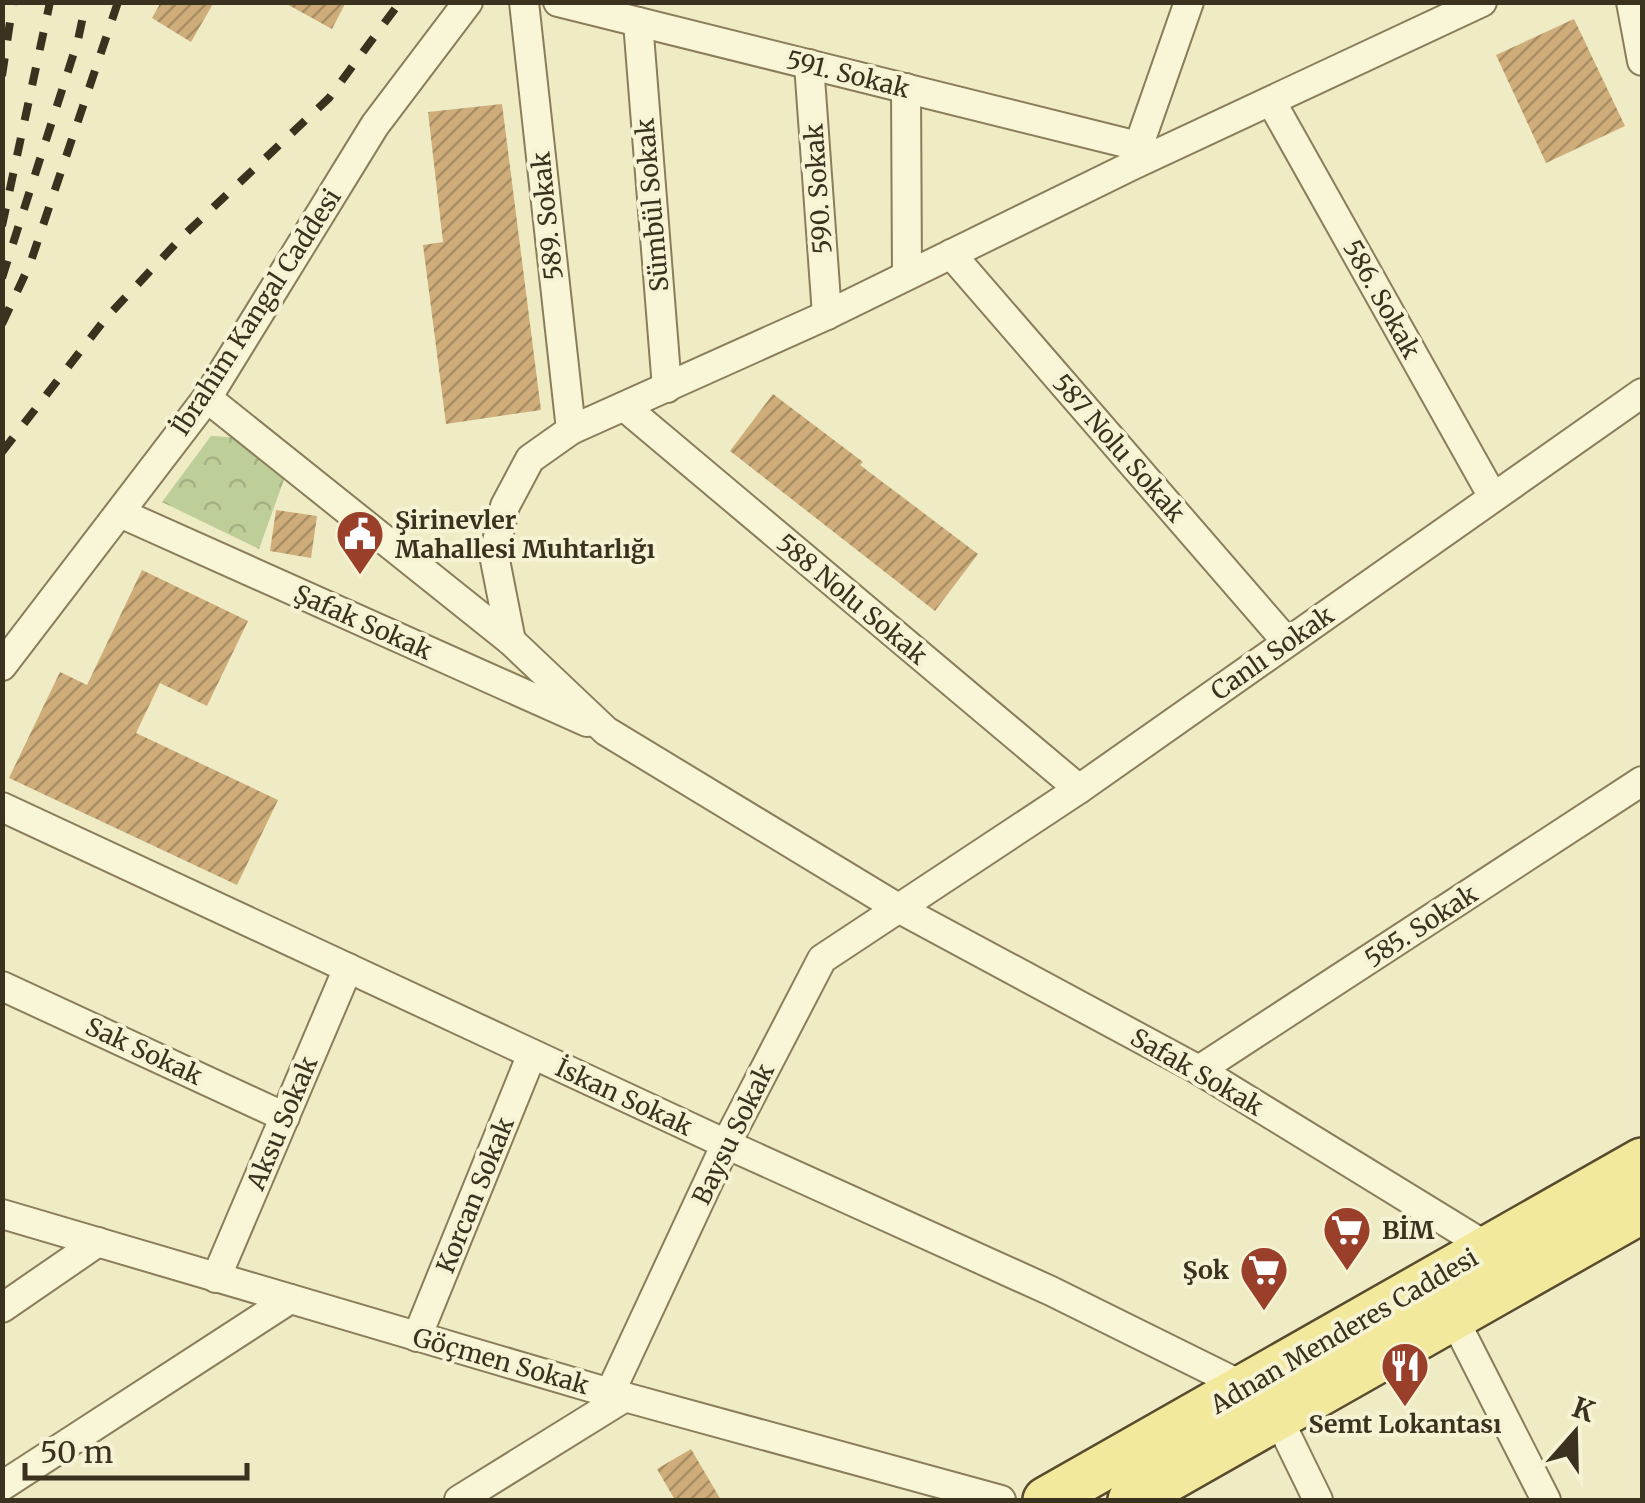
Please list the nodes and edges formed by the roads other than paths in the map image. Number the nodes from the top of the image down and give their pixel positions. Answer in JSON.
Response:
{"nodes":[{"id":1,"x":468,"y":2,"type":"edge"},
{"id":2,"x":524,"y":2,"type":"edge"},
{"id":3,"x":558,"y":2,"type":"edge"},
{"id":4,"x":1189,"y":2,"type":"edge"},
{"id":5,"x":1482,"y":2,"type":"edge"},
{"id":6,"x":1631,"y":2,"type":"edge"},
{"id":7,"x":638,"y":22,"type":"junction"},
{"id":8,"x":1642,"y":60,"type":"edge"},
{"id":9,"x":809,"y":64,"type":"junction"},
{"id":10,"x":906,"y":88,"type":"junction"},
{"id":11,"x":1271,"y":101,"type":"junction"},
{"id":12,"x":1135,"y":156,"type":"junction"},
{"id":13,"x":952,"y":254,"type":"junction"},
{"id":14,"x":908,"y":275,"type":"junction"},
{"id":15,"x":827,"y":314,"type":"junction"},
{"id":16,"x":667,"y":388,"type":"junction"},
{"id":17,"x":1642,"y":393,"type":"edge"},
{"id":18,"x":208,"y":398,"type":"junction"},
{"id":19,"x":626,"y":408,"type":"junction"},
{"id":20,"x":572,"y":430,"type":"junction"},
{"id":21,"x":1494,"y":498,"type":"junction"},
{"id":22,"x":120,"y":513,"type":"junction"},
{"id":23,"x":510,"y":641,"type":"junction"},
{"id":24,"x":1287,"y":642,"type":"junction"},
{"id":25,"x":2,"y":666,"type":"edge"},
{"id":26,"x":606,"y":731,"type":"junction"},
{"id":27,"x":1642,"y":781,"type":"edge"},
{"id":28,"x":1079,"y":789,"type":"junction"},
{"id":29,"x":2,"y":807,"type":"edge"},
{"id":30,"x":898,"y":908,"type":"junction"},
{"id":31,"x":348,"y":968,"type":"junction"},
{"id":32,"x":2,"y":986,"type":"edge"},
{"id":33,"x":532,"y":1054,"type":"junction"},
{"id":34,"x":1199,"y":1070,"type":"junction"},
{"id":35,"x":285,"y":1117,"type":"junction"},
{"id":36,"x":726,"y":1144,"type":"junction"},
{"id":37,"x":1642,"y":1161,"type":"edge"},
{"id":38,"x":1642,"y":1211,"type":"edge"},
{"id":39,"x":2,"y":1214,"type":"edge"},
{"id":40,"x":98,"y":1242,"type":"junction"},
{"id":41,"x":1488,"y":1248,"type":"junction"},
{"id":42,"x":216,"y":1278,"type":"junction"},
{"id":43,"x":290,"y":1300,"type":"junction"},
{"id":44,"x":2,"y":1308,"type":"edge"},
{"id":45,"x":1454,"y":1318,"type":"junction"},
{"id":46,"x":417,"y":1337,"type":"junction"},
{"id":47,"x":1245,"y":1387,"type":"junction"},
{"id":48,"x":618,"y":1395,"type":"junction"},
{"id":49,"x":1278,"y":1418,"type":"junction"},
{"id":50,"x":2,"y":1486,"type":"edge"},
{"id":51,"x":458,"y":1500,"type":"edge"},
{"id":52,"x":1001,"y":1500,"type":"edge"},
{"id":53,"x":1046,"y":1500,"type":"edge"},
{"id":54,"x":1131,"y":1500,"type":"edge"},
{"id":55,"x":1318,"y":1500,"type":"edge"},
{"id":56,"x":1546,"y":1500,"type":"edge"}],
"edges":[{"from":1,"to":18,"type":"street","name":"İbrahim Kangal Caddesi"},
{"from":2,"to":20,"type":"street","name":"589. Sokak"},
{"from":3,"to":7,"type":"street","name":"591. Sokak"},
{"from":4,"to":12,"type":"street"},
{"from":5,"to":11,"type":"street"},
{"from":6,"to":8,"type":"street"},
{"from":7,"to":9,"type":"street","name":"591. Sokak"},
{"from":7,"to":16,"type":"street","name":"Sümbül Sokak"},
{"from":9,"to":10,"type":"street","name":"591. Sokak"},
{"from":9,"to":15,"type":"street","name":"590. Sokak"},
{"from":10,"to":12,"type":"street","name":"591. Sokak"},
{"from":10,"to":14,"type":"street"},
{"from":11,"to":12,"type":"street"},
{"from":11,"to":21,"type":"street","name":"586. Sokak"},
{"from":12,"to":13,"type":"street"},
{"from":13,"to":14,"type":"street"},
{"from":13,"to":24,"type":"street","name":"587 Nolu Sokak"},
{"from":14,"to":15,"type":"street"},
{"from":15,"to":16,"type":"street"},
{"from":16,"to":19,"type":"street"},
{"from":17,"to":21,"type":"street","name":"Canlı Sokak"},
{"from":18,"to":22,"type":"street","name":"İbrahim Kangal Caddesi"},
{"from":18,"to":23,"type":"street","name":"Şafak Sokak"},
{"from":19,"to":20,"type":"street"},
{"from":19,"to":28,"type":"street","name":"588 Nolu Sokak"},
{"from":20,"to":23,"type":"street"},
{"from":21,"to":24,"type":"street","name":"Canlı Sokak"},
{"from":22,"to":25,"type":"street","name":"İbrahim Kangal Caddesi"},
{"from":22,"to":26,"type":"street","name":"Şafak Sokak"},
{"from":23,"to":26,"type":"street","name":"Şafak Sokak"},
{"from":24,"to":28,"type":"street","name":"Canlı Sokak"},
{"from":26,"to":30,"type":"street","name":"Şafak Sokak"},
{"from":27,"to":34,"type":"street","name":"585. Sokak"},
{"from":28,"to":30,"type":"street","name":"Canlı Sokak"},
{"from":29,"to":31,"type":"street","name":"İskan Sokak"},
{"from":30,"to":34,"type":"street","name":"Safak Sokak"},
{"from":30,"to":36,"type":"street","name":"Baysu Sokak"},
{"from":31,"to":33,"type":"street","name":"İskan Sokak"},
{"from":31,"to":35,"type":"street","name":"Aksu Sokak"},
{"from":32,"to":35,"type":"street","name":"Sak Sokak"},
{"from":33,"to":36,"type":"street","name":"İskan Sokak"},
{"from":33,"to":46,"type":"street","name":"Korcan Sokak"},
{"from":34,"to":41,"type":"street","name":"Safak Sokak"},
{"from":35,"to":42,"type":"street","name":"Aksu Sokak"},
{"from":36,"to":47,"type":"street","name":"İskan Sokak"},
{"from":36,"to":48,"type":"street","name":"Baysu Sokak"},
{"from":37,"to":41,"type":"main road","name":"Adnan Menderes Caddesi"},
{"from":38,"to":45,"type":"main road","name":"Adnan Menderes Caddesi"},
{"from":39,"to":40,"type":"street","name":"Göçmen Sokak"},
{"from":40,"to":42,"type":"street","name":"Göçmen Sokak"},
{"from":40,"to":44,"type":"street"},
{"from":41,"to":47,"type":"main road","name":"Adnan Menderes Caddesi"},
{"from":42,"to":43,"type":"street","name":"Göçmen Sokak"},
{"from":43,"to":46,"type":"street","name":"Göçmen Sokak"},
{"from":43,"to":50,"type":"street"},
{"from":45,"to":49,"type":"main road","name":"Adnan Menderes Caddesi"},
{"from":45,"to":56,"type":"street"},
{"from":46,"to":48,"type":"street","name":"Göçmen Sokak"},
{"from":47,"to":53,"type":"main road","name":"Adnan Menderes Caddesi"},
{"from":48,"to":51,"type":"street"},
{"from":48,"to":52,"type":"street","name":"Göçmen Sokak"},
{"from":49,"to":54,"type":"main road","name":"Adnan Menderes Caddesi"},
{"from":49,"to":55,"type":"street"}]}
